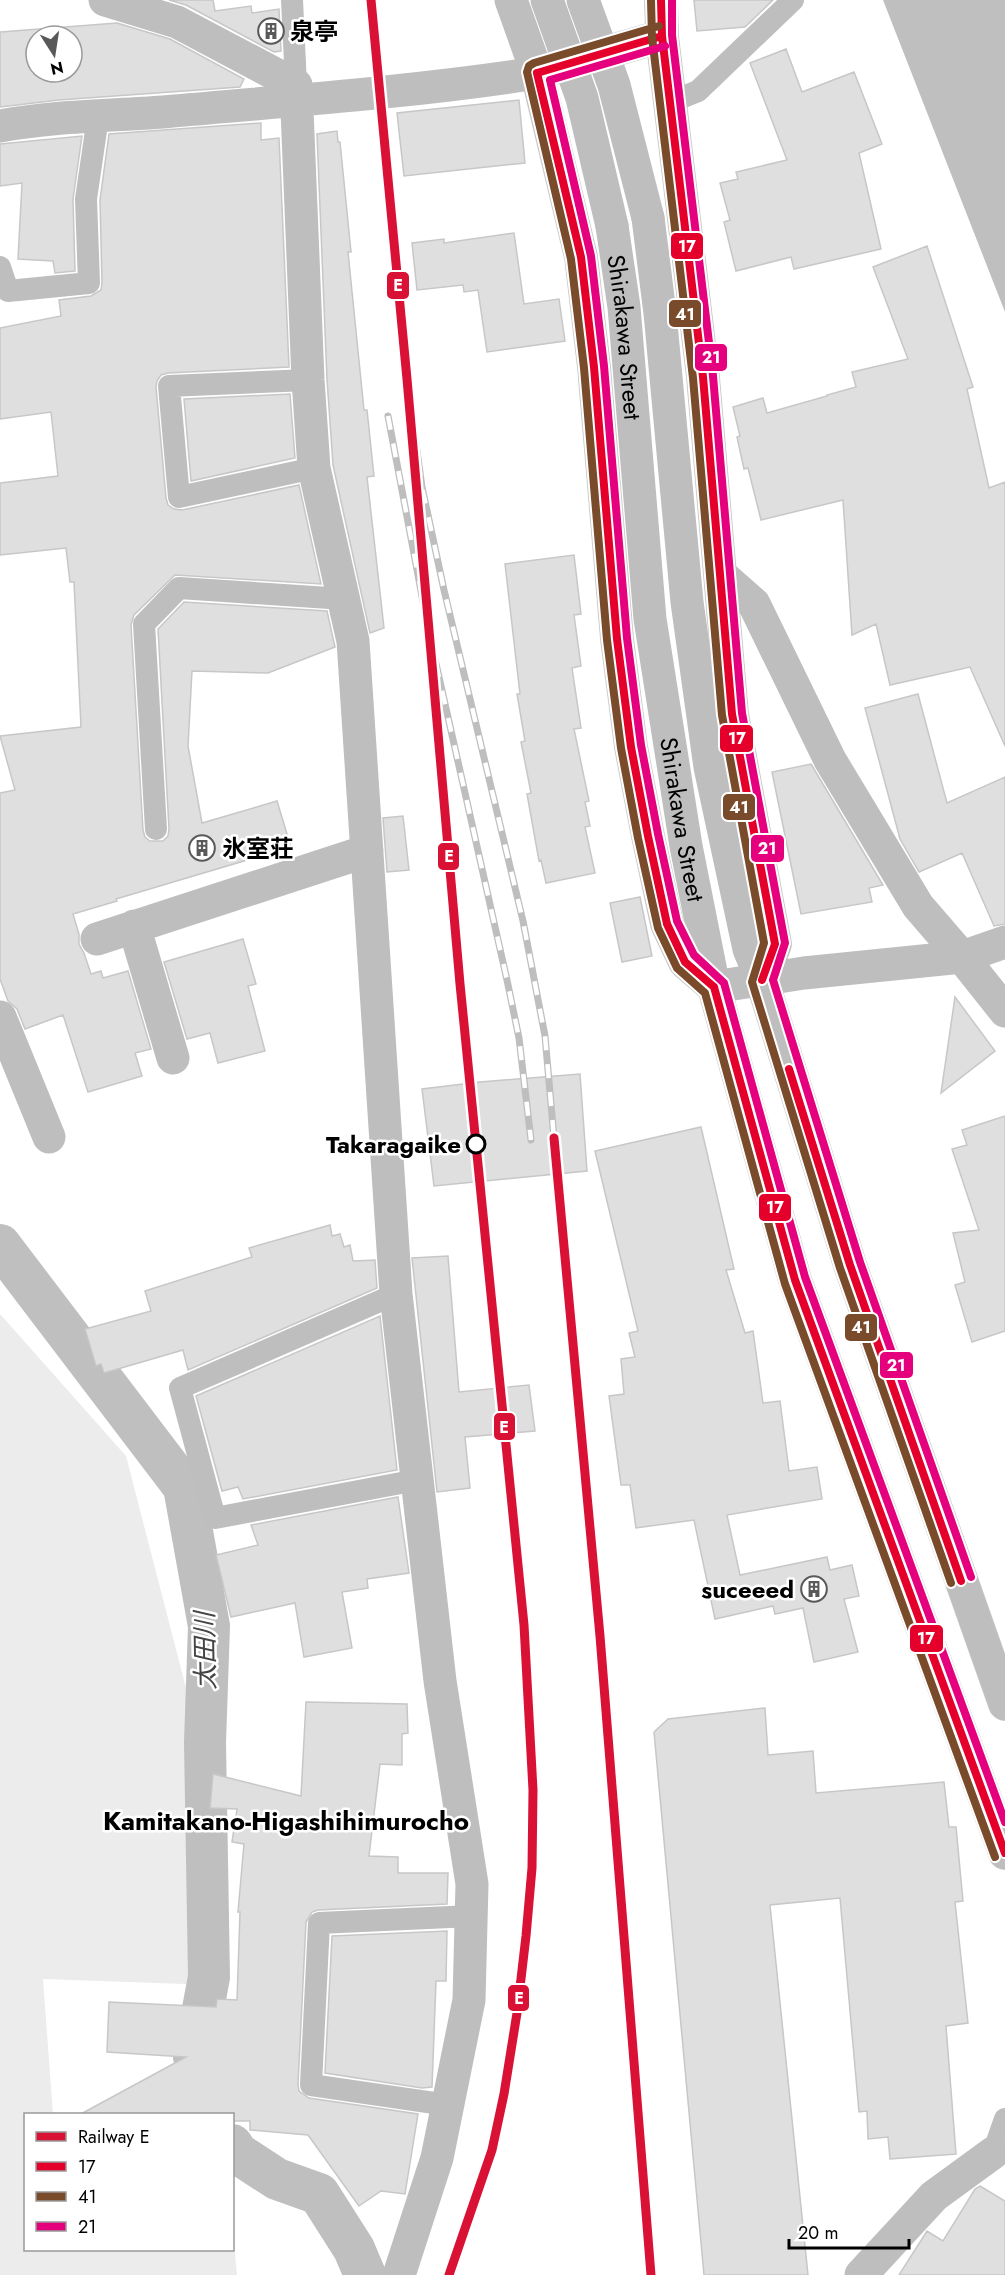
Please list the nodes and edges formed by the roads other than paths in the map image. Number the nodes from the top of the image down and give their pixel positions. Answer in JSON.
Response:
{"nodes":[{"id":1,"x":105,"y":0,"type":"edge"},
{"id":2,"x":292,"y":0,"type":"edge"},
{"id":3,"x":511,"y":0,"type":"edge"},
{"id":4,"x":547,"y":0,"type":"edge"},
{"id":5,"x":584,"y":0,"type":"edge"},
{"id":6,"x":661,"y":0,"type":"edge"},
{"id":7,"x":793,"y":0,"type":"edge"},
{"id":8,"x":662,"y":36,"type":"junction"},
{"id":9,"x":537,"y":73,"type":"junction"},
{"id":10,"x":296,"y":93,"type":"junction"},
{"id":11,"x":671,"y":102,"type":"junction"},
{"id":12,"x":98,"y":117,"type":"junction"},
{"id":13,"x":0,"y":126,"type":"edge"},
{"id":14,"x":0,"y":267,"type":"edge"},
{"id":15,"x":308,"y":380,"type":"junction"},
{"id":16,"x":314,"y":468,"type":"junction"},
{"id":17,"x":721,"y":574,"type":"junction"},
{"id":18,"x":344,"y":599,"type":"junction"},
{"id":19,"x":156,"y":829,"type":"dead end"},
{"id":20,"x":367,"y":851,"type":"junction"},
{"id":21,"x":134,"y":926,"type":"junction"},
{"id":22,"x":97,"y":939,"type":"dead end"},
{"id":23,"x":1005,"y":942,"type":"edge"},
{"id":24,"x":962,"y":957,"type":"junction"},
{"id":25,"x":762,"y":980,"type":"junction"},
{"id":26,"x":714,"y":987,"type":"junction"},
{"id":27,"x":1005,"y":1011,"type":"edge"},
{"id":28,"x":0,"y":1017,"type":"edge"},
{"id":29,"x":174,"y":1058,"type":"dead end"},
{"id":30,"x":49,"y":1137,"type":"dead end"},
{"id":31,"x":396,"y":1294,"type":"junction"},
{"id":32,"x":417,"y":1480,"type":"junction"},
{"id":33,"x":1005,"y":1704,"type":"edge"},
{"id":34,"x":1005,"y":1854,"type":"edge"},
{"id":35,"x":472,"y":1916,"type":"junction"},
{"id":36,"x":448,"y":2105,"type":"junction"},
{"id":37,"x":1005,"y":2119,"type":"edge"},
{"id":38,"x":993,"y":2153,"type":"joint"},
{"id":39,"x":399,"y":2275,"type":"edge"},
{"id":40,"x":861,"y":2275,"type":"edge"}],
"edges":[{"from":1,"to":10,"type":"main road"},
{"from":2,"to":10,"type":"lane"},
{"from":3,"to":9,"type":"main road"},
{"from":4,"to":26,"type":"main road","name":"Shirakawa Street","bridge":true},
{"from":5,"to":25,"type":"main road","name":"Shirakawa Street","bridge":true},
{"from":6,"to":8,"type":"main road"},
{"from":7,"to":11,"type":"lane"},
{"from":8,"to":9,"type":"main road"},
{"from":8,"to":11,"type":"main road"},
{"from":9,"to":10,"type":"main road"},
{"from":9,"to":26,"type":"main road"},
{"from":10,"to":12,"type":"main road"},
{"from":10,"to":15,"type":"main road"},
{"from":11,"to":17,"type":"main road"},
{"from":12,"to":13,"type":"main road"},
{"from":12,"to":14,"type":"lane"},
{"from":15,"to":16,"type":"main road"},
{"from":15,"to":16,"type":"lane"},
{"from":16,"to":18,"type":"main road"},
{"from":17,"to":24,"type":"main road"},
{"from":17,"to":25,"type":"main road"},
{"from":18,"to":19,"type":"lane"},
{"from":18,"to":20,"type":"main road"},
{"from":20,"to":21,"type":"main road"},
{"from":20,"to":31,"type":"main road"},
{"from":21,"to":22,"type":"main road"},
{"from":21,"to":29,"type":"main road"},
{"from":23,"to":24,"type":"main road"},
{"from":24,"to":25,"type":"main road"},
{"from":24,"to":27,"type":"main road"},
{"from":25,"to":26,"type":"main road"},
{"from":25,"to":33,"type":"main road","name":"Shirakawa Street"},
{"from":26,"to":34,"type":"main road","name":"Shirakawa Street"},
{"from":28,"to":30,"type":"main road"},
{"from":31,"to":32,"type":"main road"},
{"from":31,"to":32,"type":"lane"},
{"from":32,"to":35,"type":"main road"},
{"from":35,"to":36,"type":"main road"},
{"from":35,"to":36,"type":"lane"},
{"from":36,"to":39,"type":"main road"},
{"from":37,"to":38,"type":"lane"},
{"from":38,"to":40,"type":"main road"}]}
